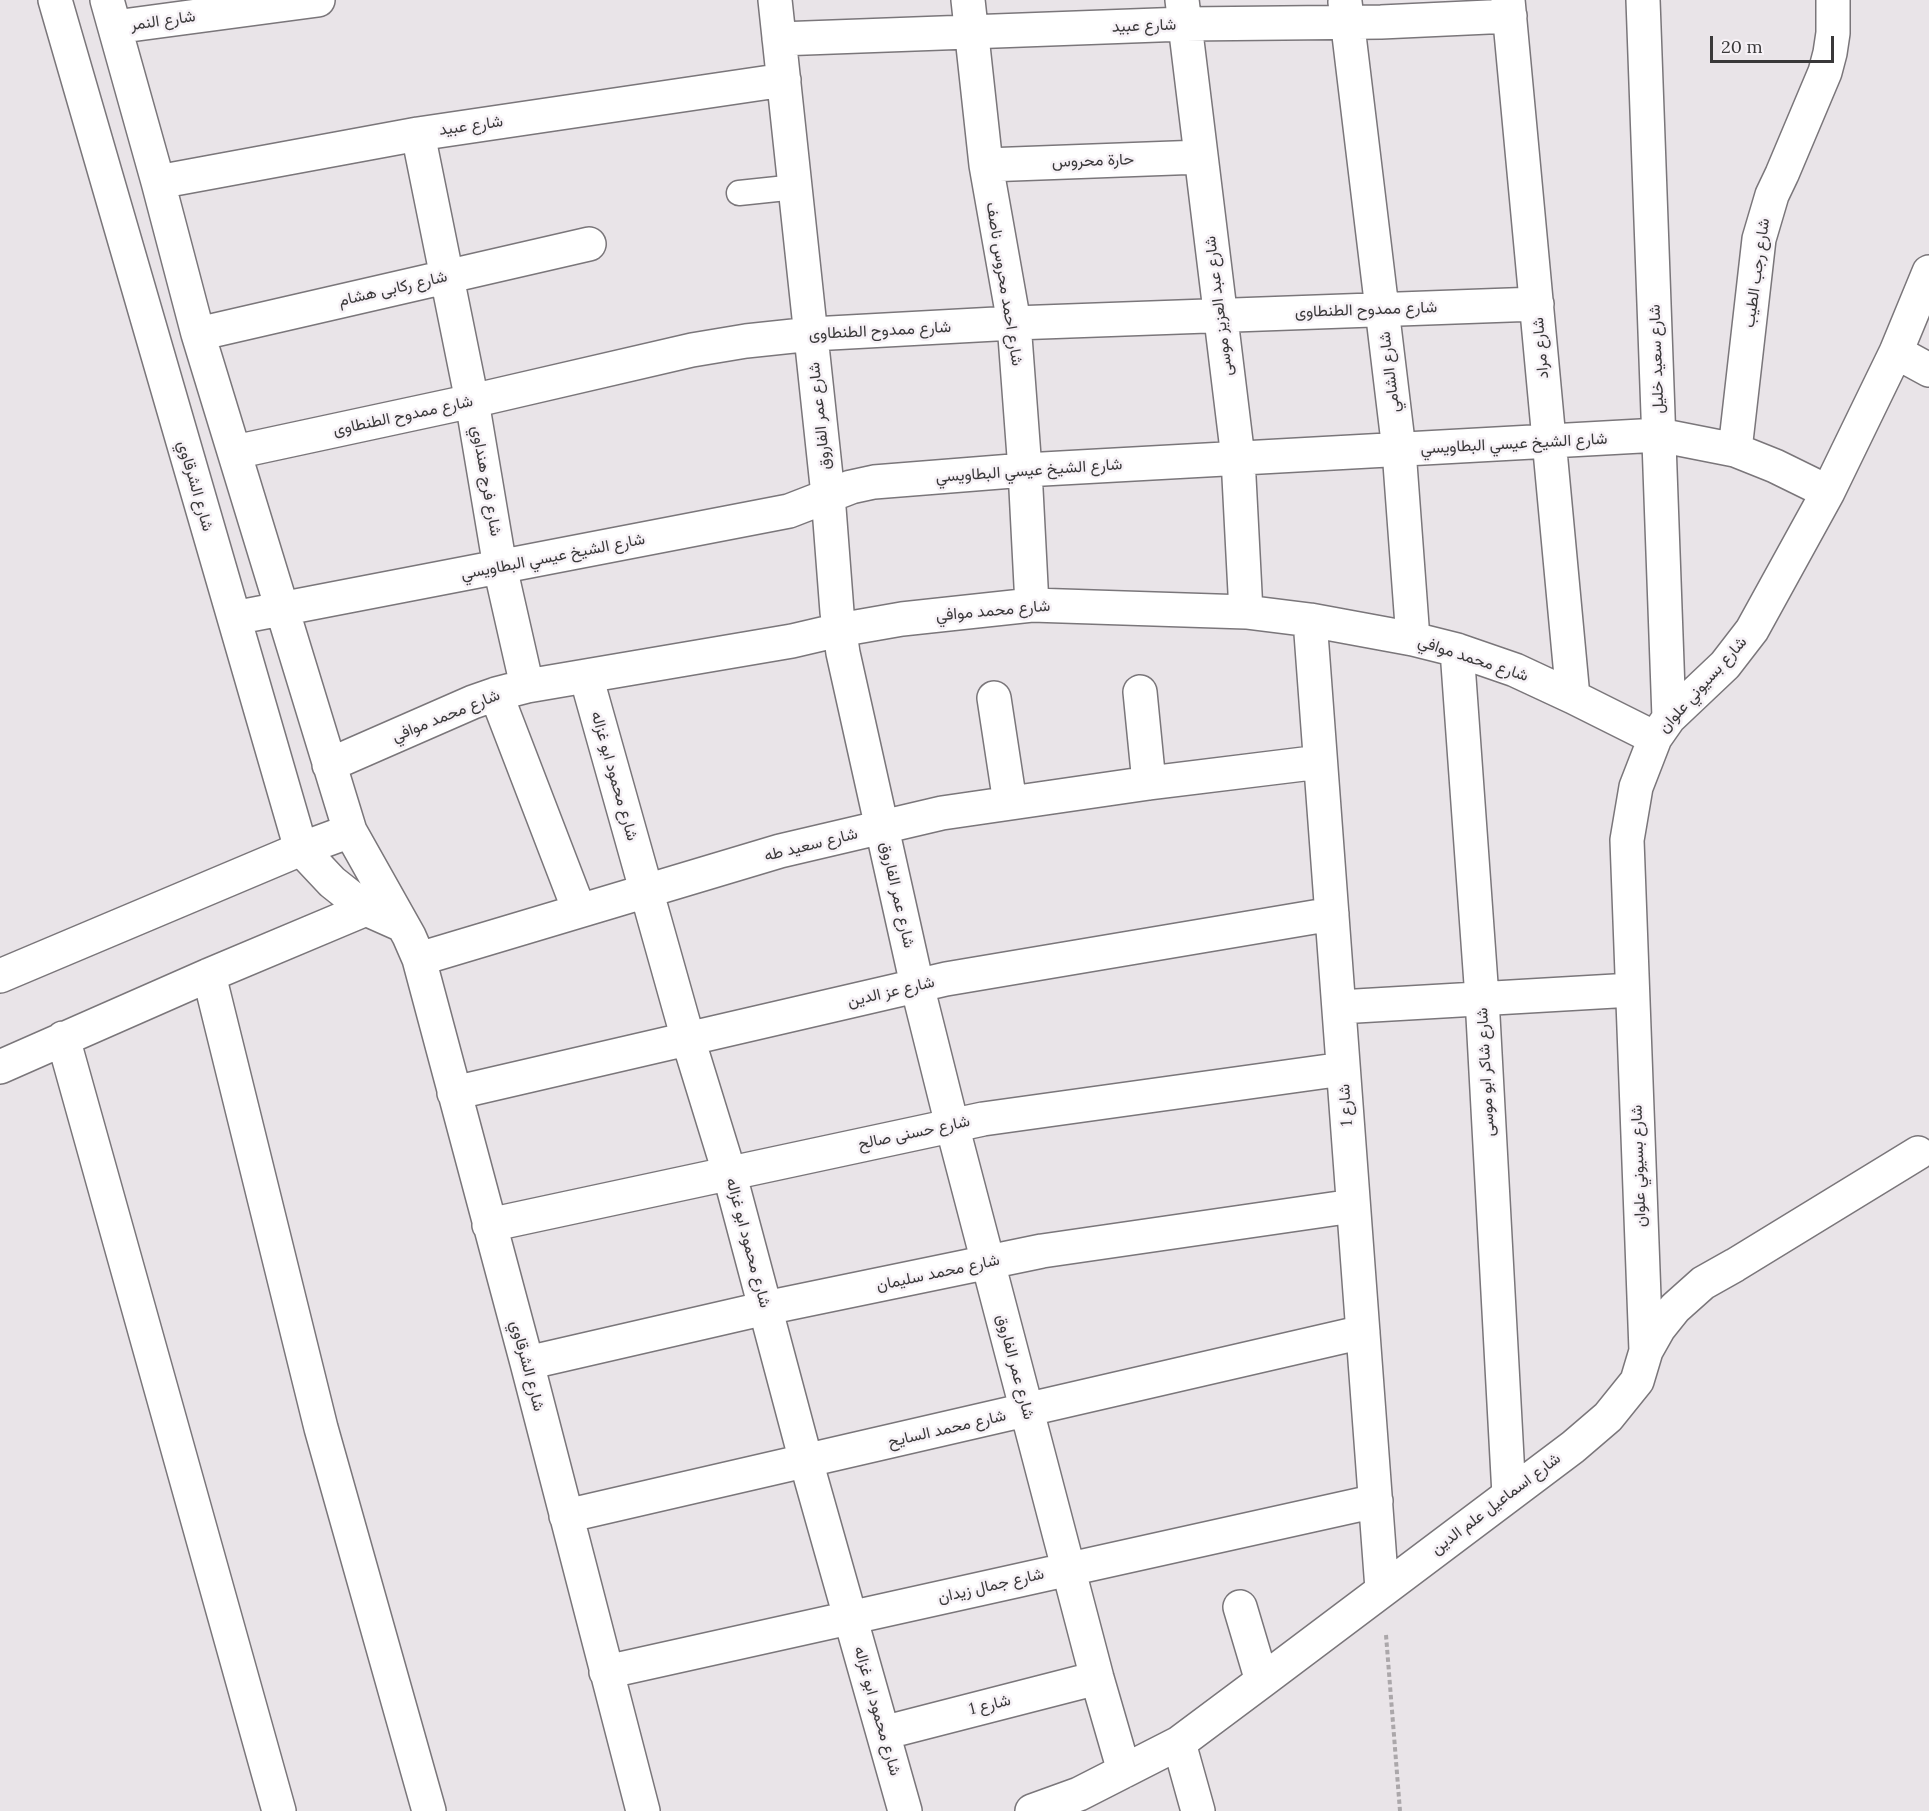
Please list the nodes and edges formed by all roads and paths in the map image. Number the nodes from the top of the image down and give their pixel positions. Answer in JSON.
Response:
{"nodes":[{"id":1,"x":55,"y":0,"type":"edge"},
{"id":2,"x":318,"y":0,"type":"edge"},
{"id":3,"x":775,"y":0,"type":"edge"},
{"id":4,"x":968,"y":0,"type":"edge"},
{"id":5,"x":1643,"y":0,"type":"edge"},
{"id":6,"x":1833,"y":0,"type":"edge"},
{"id":7,"x":1509,"y":8,"type":"edge"},
{"id":8,"x":1347,"y":11,"type":"edge"},
{"id":9,"x":1184,"y":12,"type":"edge"},
{"id":10,"x":111,"y":14,"type":"edge"},
{"id":11,"x":970,"y":32,"type":"junction"},
{"id":12,"x":779,"y":39,"type":"junction"},
{"id":13,"x":784,"y":80,"type":"junction"},
{"id":14,"x":130,"y":85,"type":"junction"},
{"id":15,"x":82,"y":96,"type":"junction"},
{"id":16,"x":418,"y":134,"type":"junction"},
{"id":17,"x":1201,"y":157,"type":"junction"},
{"id":18,"x":986,"y":165,"type":"junction"},
{"id":19,"x":158,"y":182,"type":"junction"},
{"id":20,"x":796,"y":187,"type":"junction"},
{"id":21,"x":739,"y":193,"type":"dead end"},
{"id":22,"x":589,"y":244,"type":"dead end"},
{"id":23,"x":1929,"y":272,"type":"edge"},
{"id":24,"x":448,"y":277,"type":"junction"},
{"id":25,"x":1537,"y":304,"type":"junction"},
{"id":26,"x":1383,"y":310,"type":"junction"},
{"id":27,"x":1220,"y":314,"type":"junction"},
{"id":28,"x":1014,"y":323,"type":"junction"},
{"id":29,"x":198,"y":333,"type":"junction"},
{"id":30,"x":812,"y":334,"type":"junction"},
{"id":31,"x":1896,"y":352,"type":"junction"},
{"id":32,"x":1929,"y":370,"type":"edge"},
{"id":33,"x":472,"y":401,"type":"junction"},
{"id":34,"x":1659,"y":435,"type":"junction"},
{"id":35,"x":1550,"y":442,"type":"junction"},
{"id":36,"x":1399,"y":450,"type":"junction"},
{"id":37,"x":1735,"y":450,"type":"junction"},
{"id":38,"x":235,"y":452,"type":"junction"},
{"id":39,"x":1238,"y":458,"type":"junction"},
{"id":40,"x":1025,"y":470,"type":"junction"},
{"id":41,"x":1828,"y":492,"type":"junction"},
{"id":42,"x":828,"y":495,"type":"junction"},
{"id":43,"x":500,"y":567,"type":"junction"},
{"id":44,"x":1032,"y":605,"type":"junction"},
{"id":45,"x":282,"y":608,"type":"junction"},
{"id":46,"x":1246,"y":612,"type":"junction"},
{"id":47,"x":234,"y":618,"type":"junction"},
{"id":48,"x":1310,"y":620,"type":"junction"},
{"id":49,"x":839,"y":630,"type":"junction"},
{"id":50,"x":1413,"y":639,"type":"junction"},
{"id":51,"x":1457,"y":651,"type":"junction"},
{"id":52,"x":586,"y":676,"type":"junction"},
{"id":53,"x":511,"y":690,"type":"junction"},
{"id":54,"x":1140,"y":692,"type":"dead end"},
{"id":55,"x":1574,"y":697,"type":"junction"},
{"id":56,"x":994,"y":698,"type":"dead end"},
{"id":57,"x":1662,"y":728,"type":"junction"},
{"id":58,"x":1320,"y":762,"type":"junction"},
{"id":59,"x":329,"y":765,"type":"junction"},
{"id":60,"x":1149,"y":783,"type":"junction"},
{"id":61,"x":1010,"y":803,"type":"junction"},
{"id":62,"x":882,"y":827,"type":"junction"},
{"id":63,"x":350,"y":831,"type":"junction"},
{"id":64,"x":301,"y":849,"type":"junction"},
{"id":65,"x":646,"y":890,"type":"junction"},
{"id":66,"x":366,"y":909,"type":"junction"},
{"id":67,"x":579,"y":910,"type":"junction"},
{"id":68,"x":1332,"y":914,"type":"junction"},
{"id":69,"x":402,"y":925,"type":"junction"},
{"id":70,"x":418,"y":959,"type":"junction"},
{"id":71,"x":209,"y":975,"type":"junction"},
{"id":72,"x":0,"y":976,"type":"edge"},
{"id":73,"x":917,"y":985,"type":"junction"},
{"id":74,"x":1632,"y":990,"type":"junction"},
{"id":75,"x":1482,"y":998,"type":"junction"},
{"id":76,"x":1339,"y":1007,"type":"junction"},
{"id":77,"x":63,"y":1038,"type":"junction"},
{"id":78,"x":688,"y":1039,"type":"junction"},
{"id":79,"x":0,"y":1067,"type":"edge"},
{"id":80,"x":1343,"y":1069,"type":"junction"},
{"id":81,"x":454,"y":1093,"type":"junction"},
{"id":82,"x":952,"y":1125,"type":"junction"},
{"id":83,"x":1917,"y":1153,"type":"dead end"},
{"id":84,"x":729,"y":1172,"type":"junction"},
{"id":85,"x":1353,"y":1206,"type":"junction"},
{"id":86,"x":489,"y":1225,"type":"junction"},
{"id":87,"x":988,"y":1262,"type":"junction"},
{"id":88,"x":766,"y":1308,"type":"junction"},
{"id":89,"x":1363,"y":1332,"type":"junction"},
{"id":90,"x":1646,"y":1351,"type":"junction"},
{"id":91,"x":527,"y":1363,"type":"junction"},
{"id":92,"x":1026,"y":1410,"type":"junction"},
{"id":93,"x":806,"y":1461,"type":"junction"},
{"id":94,"x":1509,"y":1495,"type":"junction"},
{"id":95,"x":1376,"y":1501,"type":"junction"},
{"id":96,"x":566,"y":1516,"type":"junction"},
{"id":97,"x":1068,"y":1569,"type":"junction"},
{"id":98,"x":1382,"y":1589,"type":"junction"},
{"id":99,"x":1240,"y":1607,"type":"dead end"},
{"id":100,"x":851,"y":1618,"type":"junction"},
{"id":101,"x":606,"y":1672,"type":"junction"},
{"id":102,"x":1097,"y":1678,"type":"junction"},
{"id":103,"x":1262,"y":1681,"type":"junction"},
{"id":104,"x":883,"y":1733,"type":"junction"},
{"id":105,"x":1179,"y":1743,"type":"junction"},
{"id":106,"x":1124,"y":1771,"type":"junction"},
{"id":107,"x":279,"y":1811,"type":"edge"},
{"id":108,"x":429,"y":1811,"type":"edge"},
{"id":109,"x":643,"y":1811,"type":"edge"},
{"id":110,"x":905,"y":1811,"type":"edge"},
{"id":111,"x":1032,"y":1811,"type":"edge"},
{"id":112,"x":1198,"y":1811,"type":"edge"},
{"id":113,"x":1400,"y":1811,"type":"edge"}],
"edges":[{"from":1,"to":15,"type":"street","name":"شارع الشرقاوي"},
{"from":2,"to":10,"type":"street","name":"شارع النمر"},
{"from":3,"to":12,"type":"street","name":"شارع عمر الفاروق"},
{"from":4,"to":11,"type":"street","name":"شارع احمد محروس ناصف"},
{"from":5,"to":34,"type":"street","name":"شارع سعيد خليل"},
{"from":6,"to":37,"type":"street","name":"شارع رجب الطيب"},
{"from":7,"to":8,"type":"street","name":"شارع عبيد"},
{"from":7,"to":25,"type":"street","name":"شارع مراد"},
{"from":8,"to":9,"type":"street","name":"شارع عبيد"},
{"from":8,"to":26,"type":"street","name":"شارع الشامي"},
{"from":9,"to":11,"type":"street","name":"شارع عبيد"},
{"from":9,"to":17,"type":"street","name":"شارع عبد العزيز موسى"},
{"from":10,"to":14,"type":"street","name":"شارع الشرقاوي"},
{"from":11,"to":12,"type":"street","name":"شارع عبيد"},
{"from":11,"to":18,"type":"street","name":"شارع احمد محروس ناصف"},
{"from":12,"to":13,"type":"street","name":"شارع عمر الفاروق"},
{"from":13,"to":16,"type":"street","name":"شارع عبيد"},
{"from":13,"to":20,"type":"street","name":"شارع عمر الفاروق"},
{"from":14,"to":15,"type":"street"},
{"from":14,"to":19,"type":"street","name":"شارع الشرقاوي"},
{"from":15,"to":47,"type":"street","name":"شارع الشرقاوي"},
{"from":16,"to":19,"type":"street","name":"شارع عبيد"},
{"from":16,"to":24,"type":"street","name":"شارع فرج هنداوي"},
{"from":17,"to":18,"type":"street","name":"حارة محروس"},
{"from":17,"to":27,"type":"street","name":"شارع عبد العزيز موسى"},
{"from":18,"to":28,"type":"street","name":"شارع احمد محروس ناصف"},
{"from":19,"to":29,"type":"street","name":"شارع الشرقاوي"},
{"from":20,"to":21,"type":"lane"},
{"from":20,"to":30,"type":"street","name":"شارع عمر الفاروق"},
{"from":22,"to":24,"type":"street","name":"شارع ركابى هشام"},
{"from":23,"to":31,"type":"street","name":"شارع بسيوني علوان"},
{"from":24,"to":29,"type":"street","name":"شارع ركابى هشام"},
{"from":24,"to":33,"type":"street","name":"شارع فرج هنداوي"},
{"from":25,"to":26,"type":"street","name":"شارع ممدوح الطنطاوى"},
{"from":25,"to":35,"type":"street","name":"شارع مراد"},
{"from":26,"to":27,"type":"street","name":"شارع ممدوح الطنطاوى"},
{"from":26,"to":36,"type":"street","name":"شارع الشامي"},
{"from":27,"to":28,"type":"street","name":"شارع ممدوح الطنطاوى"},
{"from":27,"to":39,"type":"street","name":"شارع عبد العزيز موسى"},
{"from":28,"to":30,"type":"street","name":"شارع ممدوح الطنطاوى"},
{"from":28,"to":40,"type":"street","name":"شارع احمد محروس ناصف"},
{"from":29,"to":38,"type":"street","name":"شارع الشرقاوي"},
{"from":30,"to":33,"type":"street","name":"شارع ممدوح الطنطاوى"},
{"from":30,"to":42,"type":"street","name":"شارع عمر الفاروق"},
{"from":31,"to":32,"type":"street"},
{"from":31,"to":41,"type":"street","name":"شارع بسيوني علوان"},
{"from":33,"to":38,"type":"street","name":"شارع ممدوح الطنطاوى"},
{"from":33,"to":43,"type":"street","name":"شارع فرج هنداوي"},
{"from":34,"to":35,"type":"street","name":"شارع الشيخ عيسي البطاويسي"},
{"from":34,"to":37,"type":"street","name":"شارع الشيخ عيسي البطاويسي"},
{"from":34,"to":57,"type":"street","name":"شارع سعيد خليل"},
{"from":35,"to":36,"type":"street","name":"شارع الشيخ عيسي البطاويسي"},
{"from":35,"to":55,"type":"street","name":"شارع مراد"},
{"from":36,"to":39,"type":"street","name":"شارع الشيخ عيسي البطاويسي"},
{"from":36,"to":50,"type":"street","name":"شارع الشامي"},
{"from":37,"to":41,"type":"street","name":"شارع الشيخ عيسي البطاويسي"},
{"from":38,"to":45,"type":"street","name":"شارع الشرقاوي"},
{"from":39,"to":40,"type":"street","name":"شارع الشيخ عيسي البطاويسي"},
{"from":39,"to":46,"type":"street","name":"شارع عبد العزيز موسى"},
{"from":40,"to":42,"type":"street","name":"شارع الشيخ عيسي البطاويسي"},
{"from":40,"to":44,"type":"street","name":"شارع احمد محروس ناصف"},
{"from":41,"to":57,"type":"street","name":"شارع بسيوني علوان"},
{"from":42,"to":43,"type":"street","name":"شارع الشيخ عيسي البطاويسي"},
{"from":42,"to":49,"type":"street","name":"شارع عمر الفاروق"},
{"from":43,"to":45,"type":"street","name":"شارع الشيخ عيسي البطاويسي"},
{"from":43,"to":53,"type":"street","name":"شارع فرج هنداوي"},
{"from":44,"to":46,"type":"street","name":"شارع محمد موافي"},
{"from":44,"to":49,"type":"street","name":"شارع محمد موافي"},
{"from":45,"to":47,"type":"street","name":"شارع الشيخ عيسي البطاويسي"},
{"from":45,"to":59,"type":"street","name":"شارع الشرقاوي"},
{"from":46,"to":48,"type":"street","name":"شارع محمد موافي"},
{"from":47,"to":64,"type":"street","name":"شارع الشرقاوي"},
{"from":48,"to":50,"type":"street","name":"شارع محمد موافي"},
{"from":48,"to":58,"type":"street","name":"شارع 1"},
{"from":49,"to":52,"type":"street","name":"شارع محمد موافي"},
{"from":49,"to":62,"type":"street","name":"شارع عمر الفاروق"},
{"from":50,"to":51,"type":"street","name":"شارع محمد موافي"},
{"from":51,"to":55,"type":"street","name":"شارع محمد موافي"},
{"from":51,"to":75,"type":"street","name":"شارع شاكر ابو موسى"},
{"from":52,"to":53,"type":"street","name":"شارع محمد موافي"},
{"from":52,"to":65,"type":"street","name":"شارع محمود ابو غزاله"},
{"from":53,"to":59,"type":"street","name":"شارع محمد موافي"},
{"from":53,"to":67,"type":"street","name":"شارع فرج هنداوي"},
{"from":54,"to":60,"type":"street"},
{"from":55,"to":57,"type":"street","name":"شارع محمد موافي"},
{"from":56,"to":61,"type":"street"},
{"from":57,"to":74,"type":"street","name":"شارع بسيوني علوان"},
{"from":58,"to":60,"type":"street","name":"شارع سعيد طه"},
{"from":58,"to":68,"type":"street","name":"شارع 1"},
{"from":59,"to":63,"type":"street","name":"شارع الشرقاوي"},
{"from":60,"to":61,"type":"street","name":"شارع سعيد طه"},
{"from":61,"to":62,"type":"street","name":"شارع سعيد طه"},
{"from":62,"to":65,"type":"street","name":"شارع سعيد طه"},
{"from":62,"to":73,"type":"street","name":"شارع عمر الفاروق"},
{"from":63,"to":64,"type":"street"},
{"from":63,"to":69,"type":"street","name":"شارع الشرقاوي"},
{"from":64,"to":66,"type":"street","name":"شارع الشرقاوي"},
{"from":64,"to":72,"type":"street"},
{"from":65,"to":67,"type":"street","name":"شارع سعيد طه"},
{"from":65,"to":78,"type":"street","name":"شارع محمود ابو غزاله"},
{"from":66,"to":69,"type":"street","name":"شارع الشرقاوي"},
{"from":66,"to":71,"type":"street"},
{"from":67,"to":70,"type":"street","name":"شارع سعيد طه"},
{"from":68,"to":73,"type":"street","name":"شارع عز الدين"},
{"from":68,"to":76,"type":"street","name":"شارع 1"},
{"from":69,"to":70,"type":"street","name":"شارع الشرقاوي"},
{"from":70,"to":81,"type":"street","name":"شارع الشرقاوي"},
{"from":71,"to":77,"type":"street"},
{"from":71,"to":108,"type":"street"},
{"from":73,"to":78,"type":"street","name":"شارع عز الدين"},
{"from":73,"to":82,"type":"street","name":"شارع عمر الفاروق"},
{"from":74,"to":75,"type":"street"},
{"from":74,"to":90,"type":"street","name":"شارع بسيوني علوان"},
{"from":75,"to":76,"type":"street"},
{"from":75,"to":94,"type":"street","name":"شارع شاكر ابو موسى"},
{"from":76,"to":80,"type":"street","name":"شارع 1"},
{"from":77,"to":79,"type":"street"},
{"from":77,"to":107,"type":"street"},
{"from":78,"to":81,"type":"street","name":"شارع عز الدين"},
{"from":78,"to":84,"type":"street","name":"شارع محمود ابو غزاله"},
{"from":80,"to":82,"type":"street","name":"شارع حسنى صالح"},
{"from":80,"to":85,"type":"street","name":"شارع 1"},
{"from":81,"to":86,"type":"street","name":"شارع الشرقاوي"},
{"from":82,"to":84,"type":"street","name":"شارع حسنى صالح"},
{"from":82,"to":87,"type":"street","name":"شارع عمر الفاروق"},
{"from":83,"to":90,"type":"street","name":"شارع اسماعيل علم الدين"},
{"from":84,"to":86,"type":"street","name":"شارع حسنى صالح"},
{"from":84,"to":88,"type":"street","name":"شارع محمود ابو غزاله"},
{"from":85,"to":87,"type":"street","name":"شارع محمد سليمان"},
{"from":85,"to":89,"type":"street","name":"شارع 1"},
{"from":86,"to":91,"type":"street","name":"شارع الشرقاوي"},
{"from":87,"to":88,"type":"street","name":"شارع محمد سليمان"},
{"from":87,"to":92,"type":"street","name":"شارع عمر الفاروق"},
{"from":88,"to":91,"type":"street","name":"شارع محمد سليمان"},
{"from":88,"to":93,"type":"street","name":"شارع محمود ابو غزاله"},
{"from":89,"to":92,"type":"street","name":"شارع محمد السايح"},
{"from":89,"to":95,"type":"street","name":"شارع 1"},
{"from":90,"to":94,"type":"street","name":"شارع اسماعيل علم الدين"},
{"from":91,"to":96,"type":"street","name":"شارع الشرقاوي"},
{"from":92,"to":93,"type":"street","name":"شارع محمد السايح"},
{"from":92,"to":97,"type":"street","name":"شارع عمر الفاروق"},
{"from":93,"to":96,"type":"street","name":"شارع محمد السايح"},
{"from":93,"to":100,"type":"street","name":"شارع محمود ابو غزاله"},
{"from":94,"to":98,"type":"street","name":"شارع اسماعيل علم الدين"},
{"from":95,"to":97,"type":"street","name":"شارع جمال زيدان"},
{"from":95,"to":98,"type":"street","name":"شارع 1"},
{"from":96,"to":101,"type":"street","name":"شارع الشرقاوي"},
{"from":97,"to":100,"type":"street","name":"شارع جمال زيدان"},
{"from":97,"to":102,"type":"street","name":"شارع عمر الفاروق"},
{"from":98,"to":103,"type":"street","name":"شارع اسماعيل علم الدين"},
{"from":98,"to":113,"type":"path"},
{"from":99,"to":103,"type":"street"},
{"from":100,"to":101,"type":"street","name":"شارع جمال زيدان"},
{"from":100,"to":104,"type":"street","name":"شارع محمود ابو غزاله"},
{"from":101,"to":109,"type":"street","name":"شارع الشرقاوي"},
{"from":102,"to":104,"type":"street","name":"شارع 1"},
{"from":102,"to":106,"type":"street","name":"شارع عمر الفاروق"},
{"from":103,"to":105,"type":"street","name":"شارع اسماعيل علم الدين"},
{"from":104,"to":110,"type":"street","name":"شارع محمود ابو غزاله"},
{"from":105,"to":106,"type":"street","name":"شارع اسماعيل علم الدين"},
{"from":105,"to":112,"type":"street"},
{"from":106,"to":111,"type":"street","name":"شارع اسماعيل علم الدين"}]}
